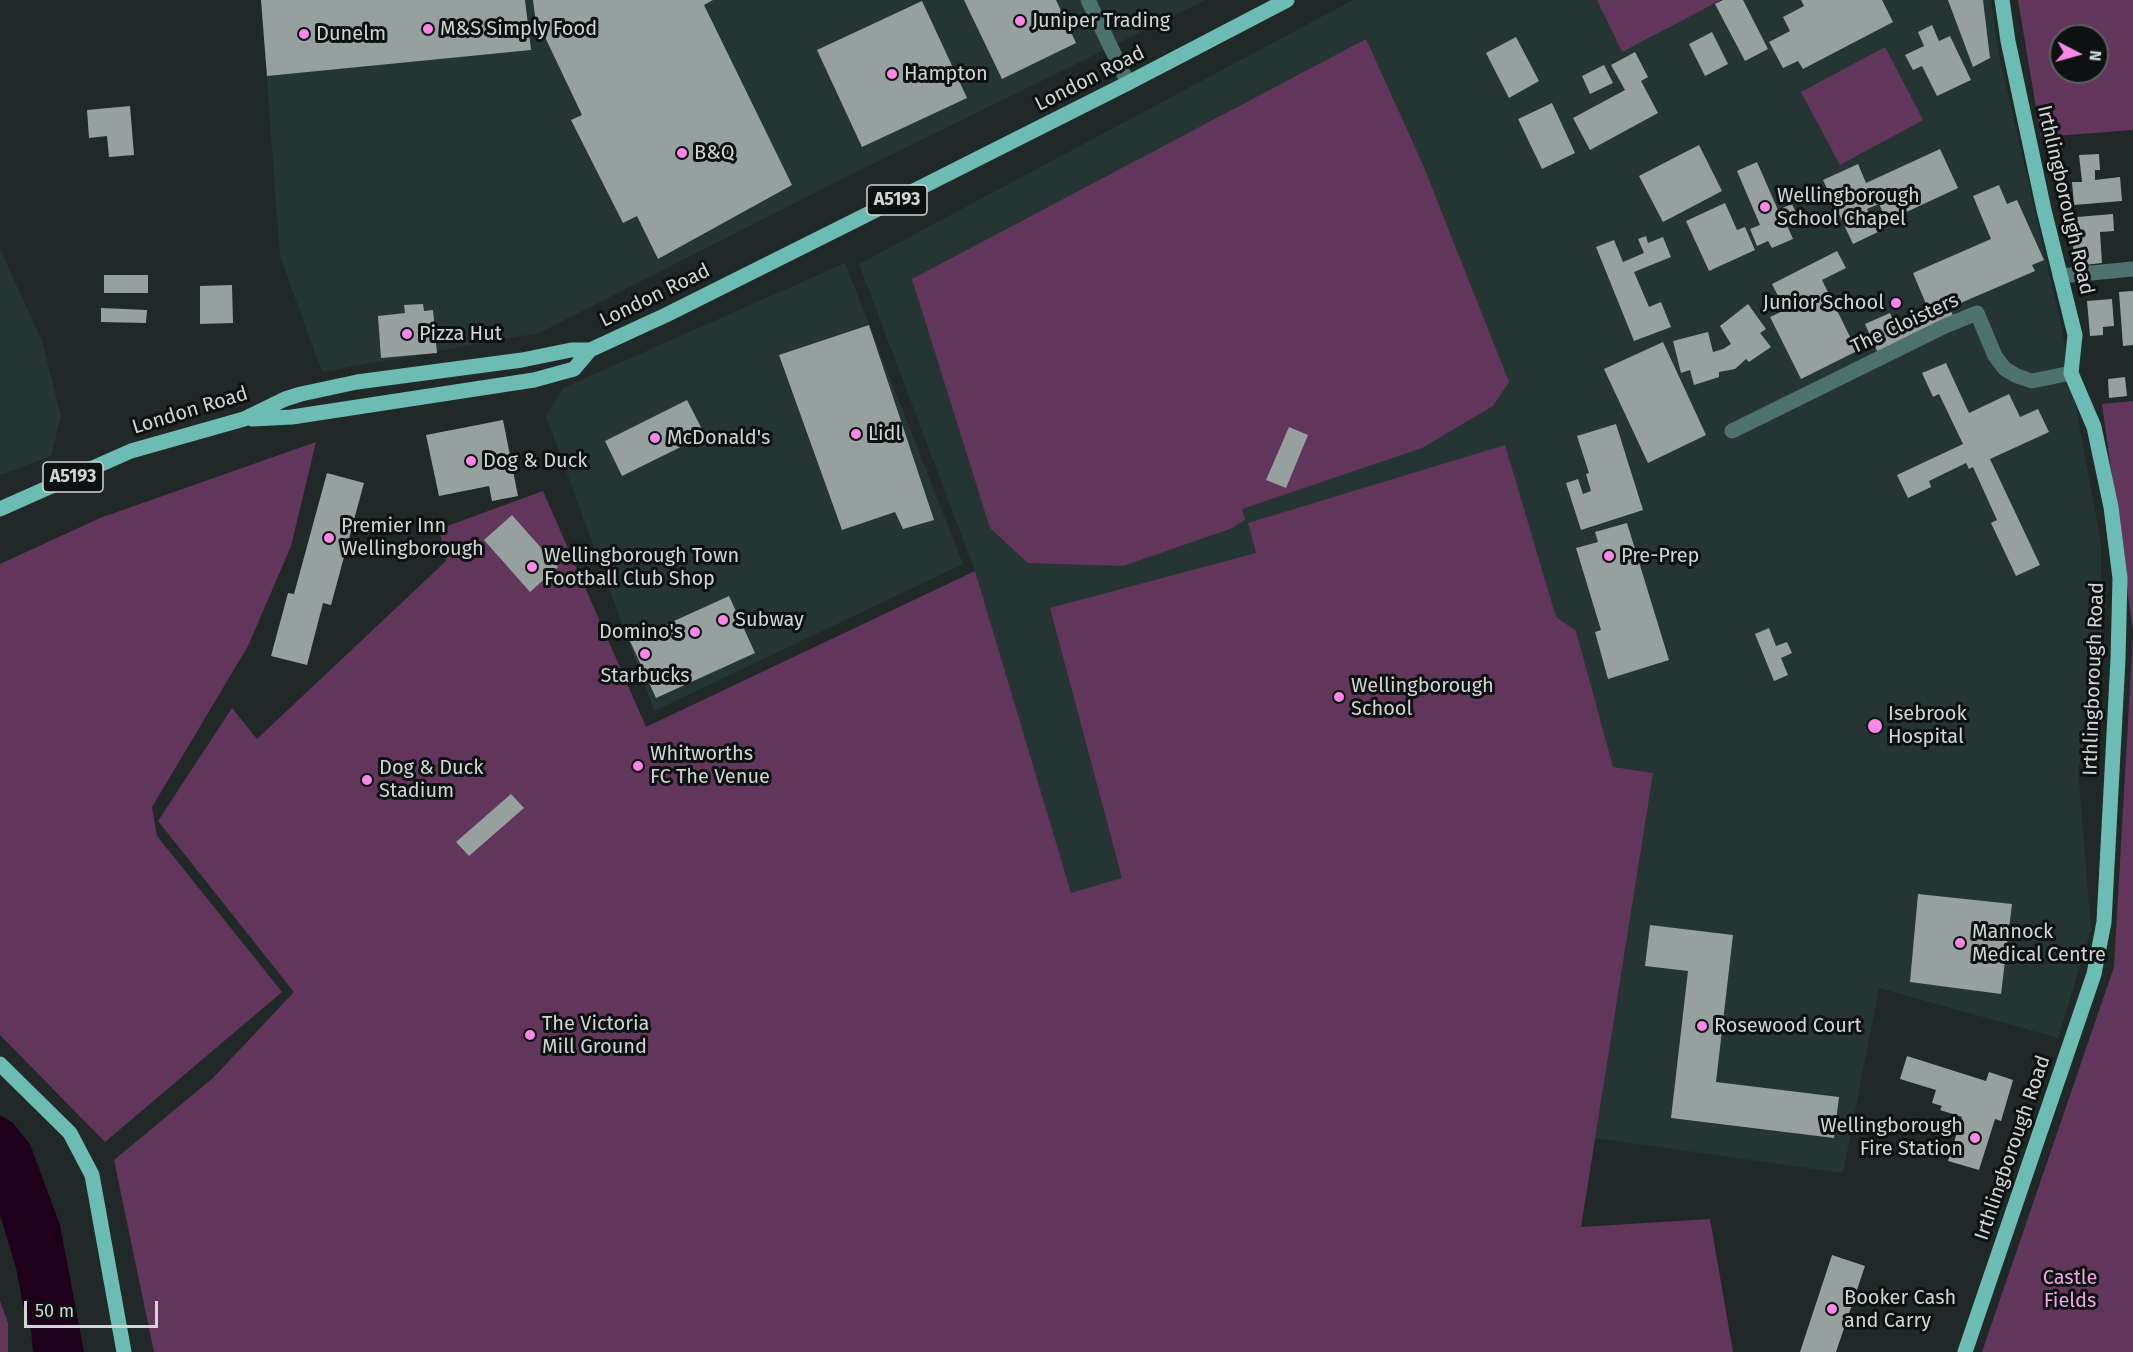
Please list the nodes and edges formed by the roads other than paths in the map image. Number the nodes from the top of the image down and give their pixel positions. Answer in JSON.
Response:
{"nodes":[{"id":1,"x":1088,"y":0,"type":"edge"},
{"id":2,"x":1287,"y":0,"type":"edge"},
{"id":3,"x":2002,"y":0,"type":"edge"},
{"id":4,"x":1128,"y":83,"type":"junction"},
{"id":5,"x":2133,"y":269,"type":"edge"},
{"id":6,"x":2060,"y":276,"type":"junction"},
{"id":7,"x":590,"y":350,"type":"junction"},
{"id":8,"x":2071,"y":373,"type":"junction"},
{"id":9,"x":244,"y":419,"type":"junction"},
{"id":10,"x":1732,"y":431,"type":"dead end"},
{"id":11,"x":0,"y":509,"type":"edge"},
{"id":12,"x":0,"y":1064,"type":"edge"},
{"id":13,"x":124,"y":1352,"type":"edge"},
{"id":14,"x":1965,"y":1352,"type":"edge"}],
"edges":[{"from":1,"to":4,"type":"street"},
{"from":2,"to":4,"type":"main road","name":"London Road","number":"A5193"},
{"from":3,"to":6,"type":"main road","name":"Irthlingborough Road"},
{"from":4,"to":7,"type":"main road","name":"London Road","number":"A5193"},
{"from":5,"to":6,"type":"street"},
{"from":6,"to":8,"type":"main road","name":"Irthlingborough Road"},
{"from":7,"to":9,"type":"main road","name":"London Road","number":"A5193"},
{"from":7,"to":9,"type":"main road"},
{"from":8,"to":10,"type":"street","name":"The Cloisters"},
{"from":8,"to":14,"type":"main road","name":"Irthlingborough Road"},
{"from":9,"to":11,"type":"main road","name":"London Road","number":"A5193"},
{"from":12,"to":13,"type":"main road"}]}
